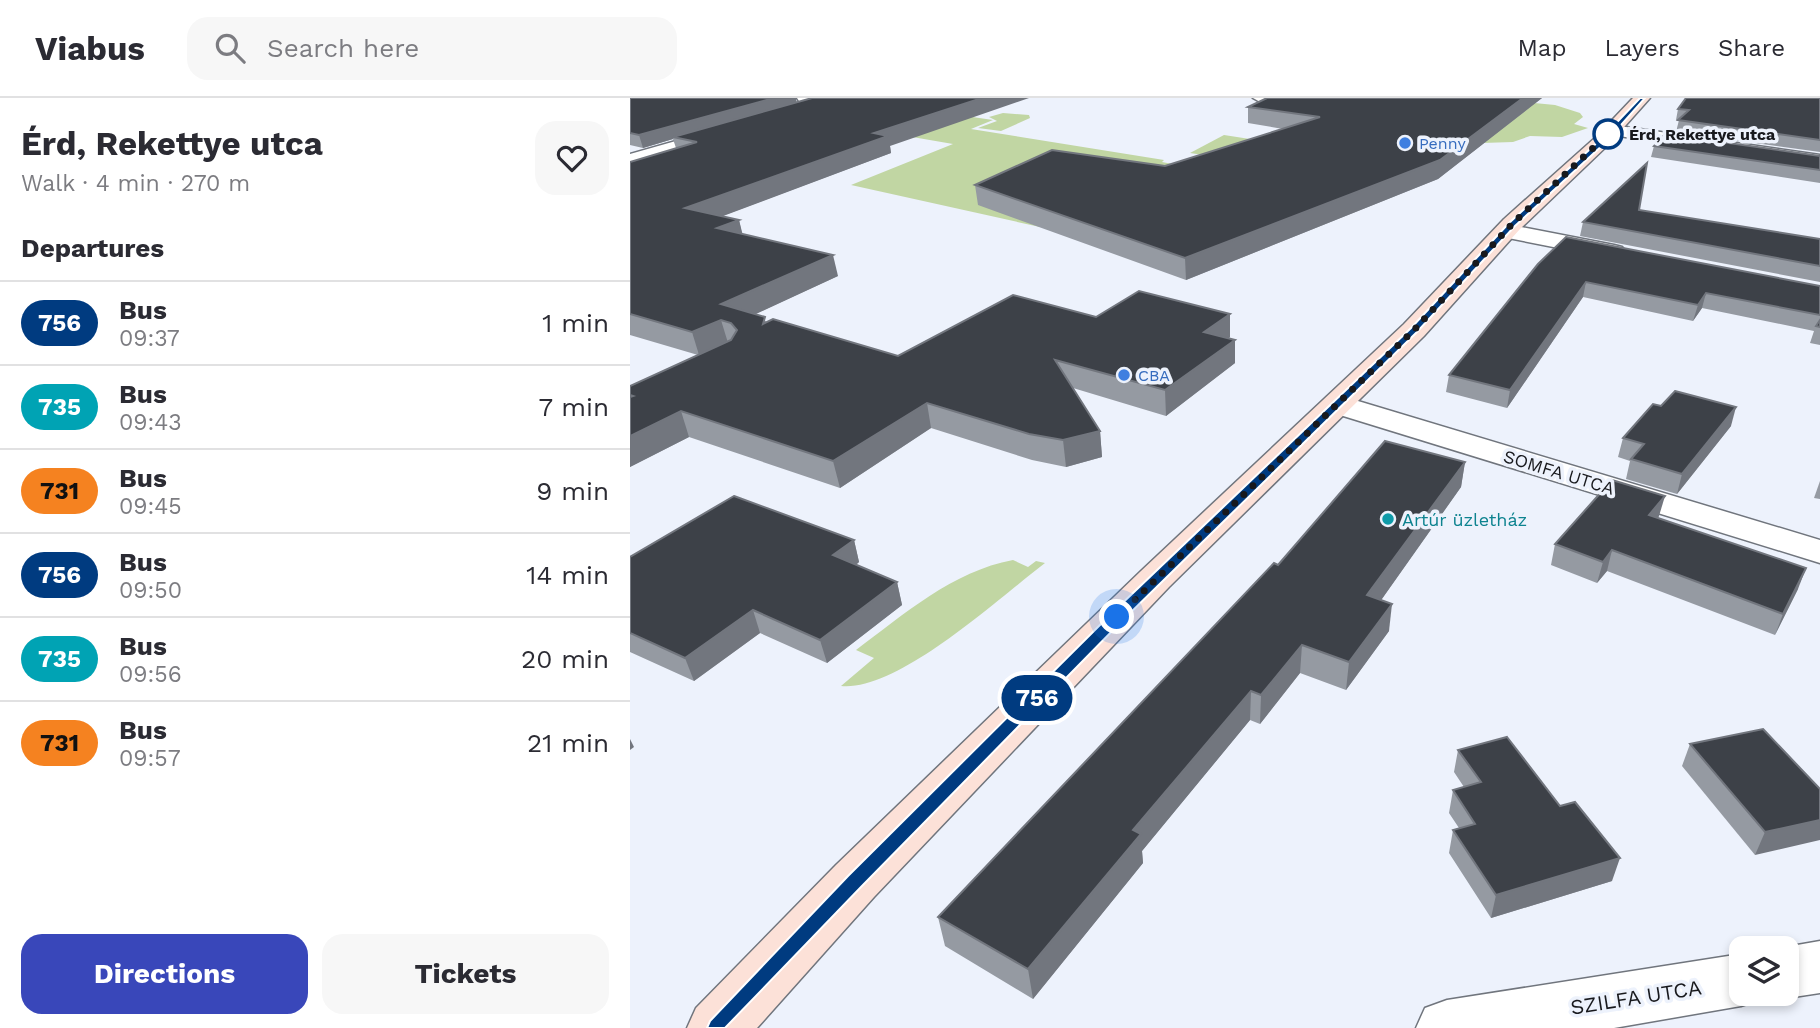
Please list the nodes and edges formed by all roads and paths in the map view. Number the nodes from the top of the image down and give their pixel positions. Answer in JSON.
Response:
{"nodes":[{"id":1,"x":805,"y":98,"type":"edge"},
{"id":2,"x":1642,"y":98,"type":"edge"},
{"id":3,"x":837,"y":100,"type":"edge"},
{"id":4,"x":790,"y":114,"type":"edge"},
{"id":5,"x":737,"y":129,"type":"edge"},
{"id":6,"x":1612,"y":130,"type":"junction"},
{"id":7,"x":630,"y":160,"type":"edge"},
{"id":8,"x":1820,"y":161,"type":"edge"},
{"id":9,"x":1506,"y":231,"type":"junction"},
{"id":10,"x":1642,"y":258,"type":"edge"},
{"id":11,"x":1338,"y":404,"type":"junction"},
{"id":12,"x":1820,"y":552,"type":"edge"},
{"id":13,"x":1820,"y":967,"type":"edge"},
{"id":14,"x":1799,"y":970,"type":"edge"},
{"id":15,"x":1729,"y":981,"type":"edge"},
{"id":16,"x":718,"y":1028,"type":"edge"},
{"id":17,"x":1447,"y":1028,"type":"edge"}],
"edges":[{"from":1,"to":3,"type":"street"},
{"from":2,"to":6,"type":"main road"},
{"from":3,"to":4,"type":"street"},
{"from":5,"to":7,"type":"street"},
{"from":6,"to":8,"type":"street"},
{"from":6,"to":9,"type":"main road"},
{"from":9,"to":10,"type":"street"},
{"from":9,"to":11,"type":"main road"},
{"from":11,"to":12,"type":"street","name":"SOMFA UTCA"},
{"from":11,"to":16,"type":"main road"},
{"from":13,"to":14,"type":"street"},
{"from":15,"to":17,"type":"street","name":"SZILFA UTCA"}]}
